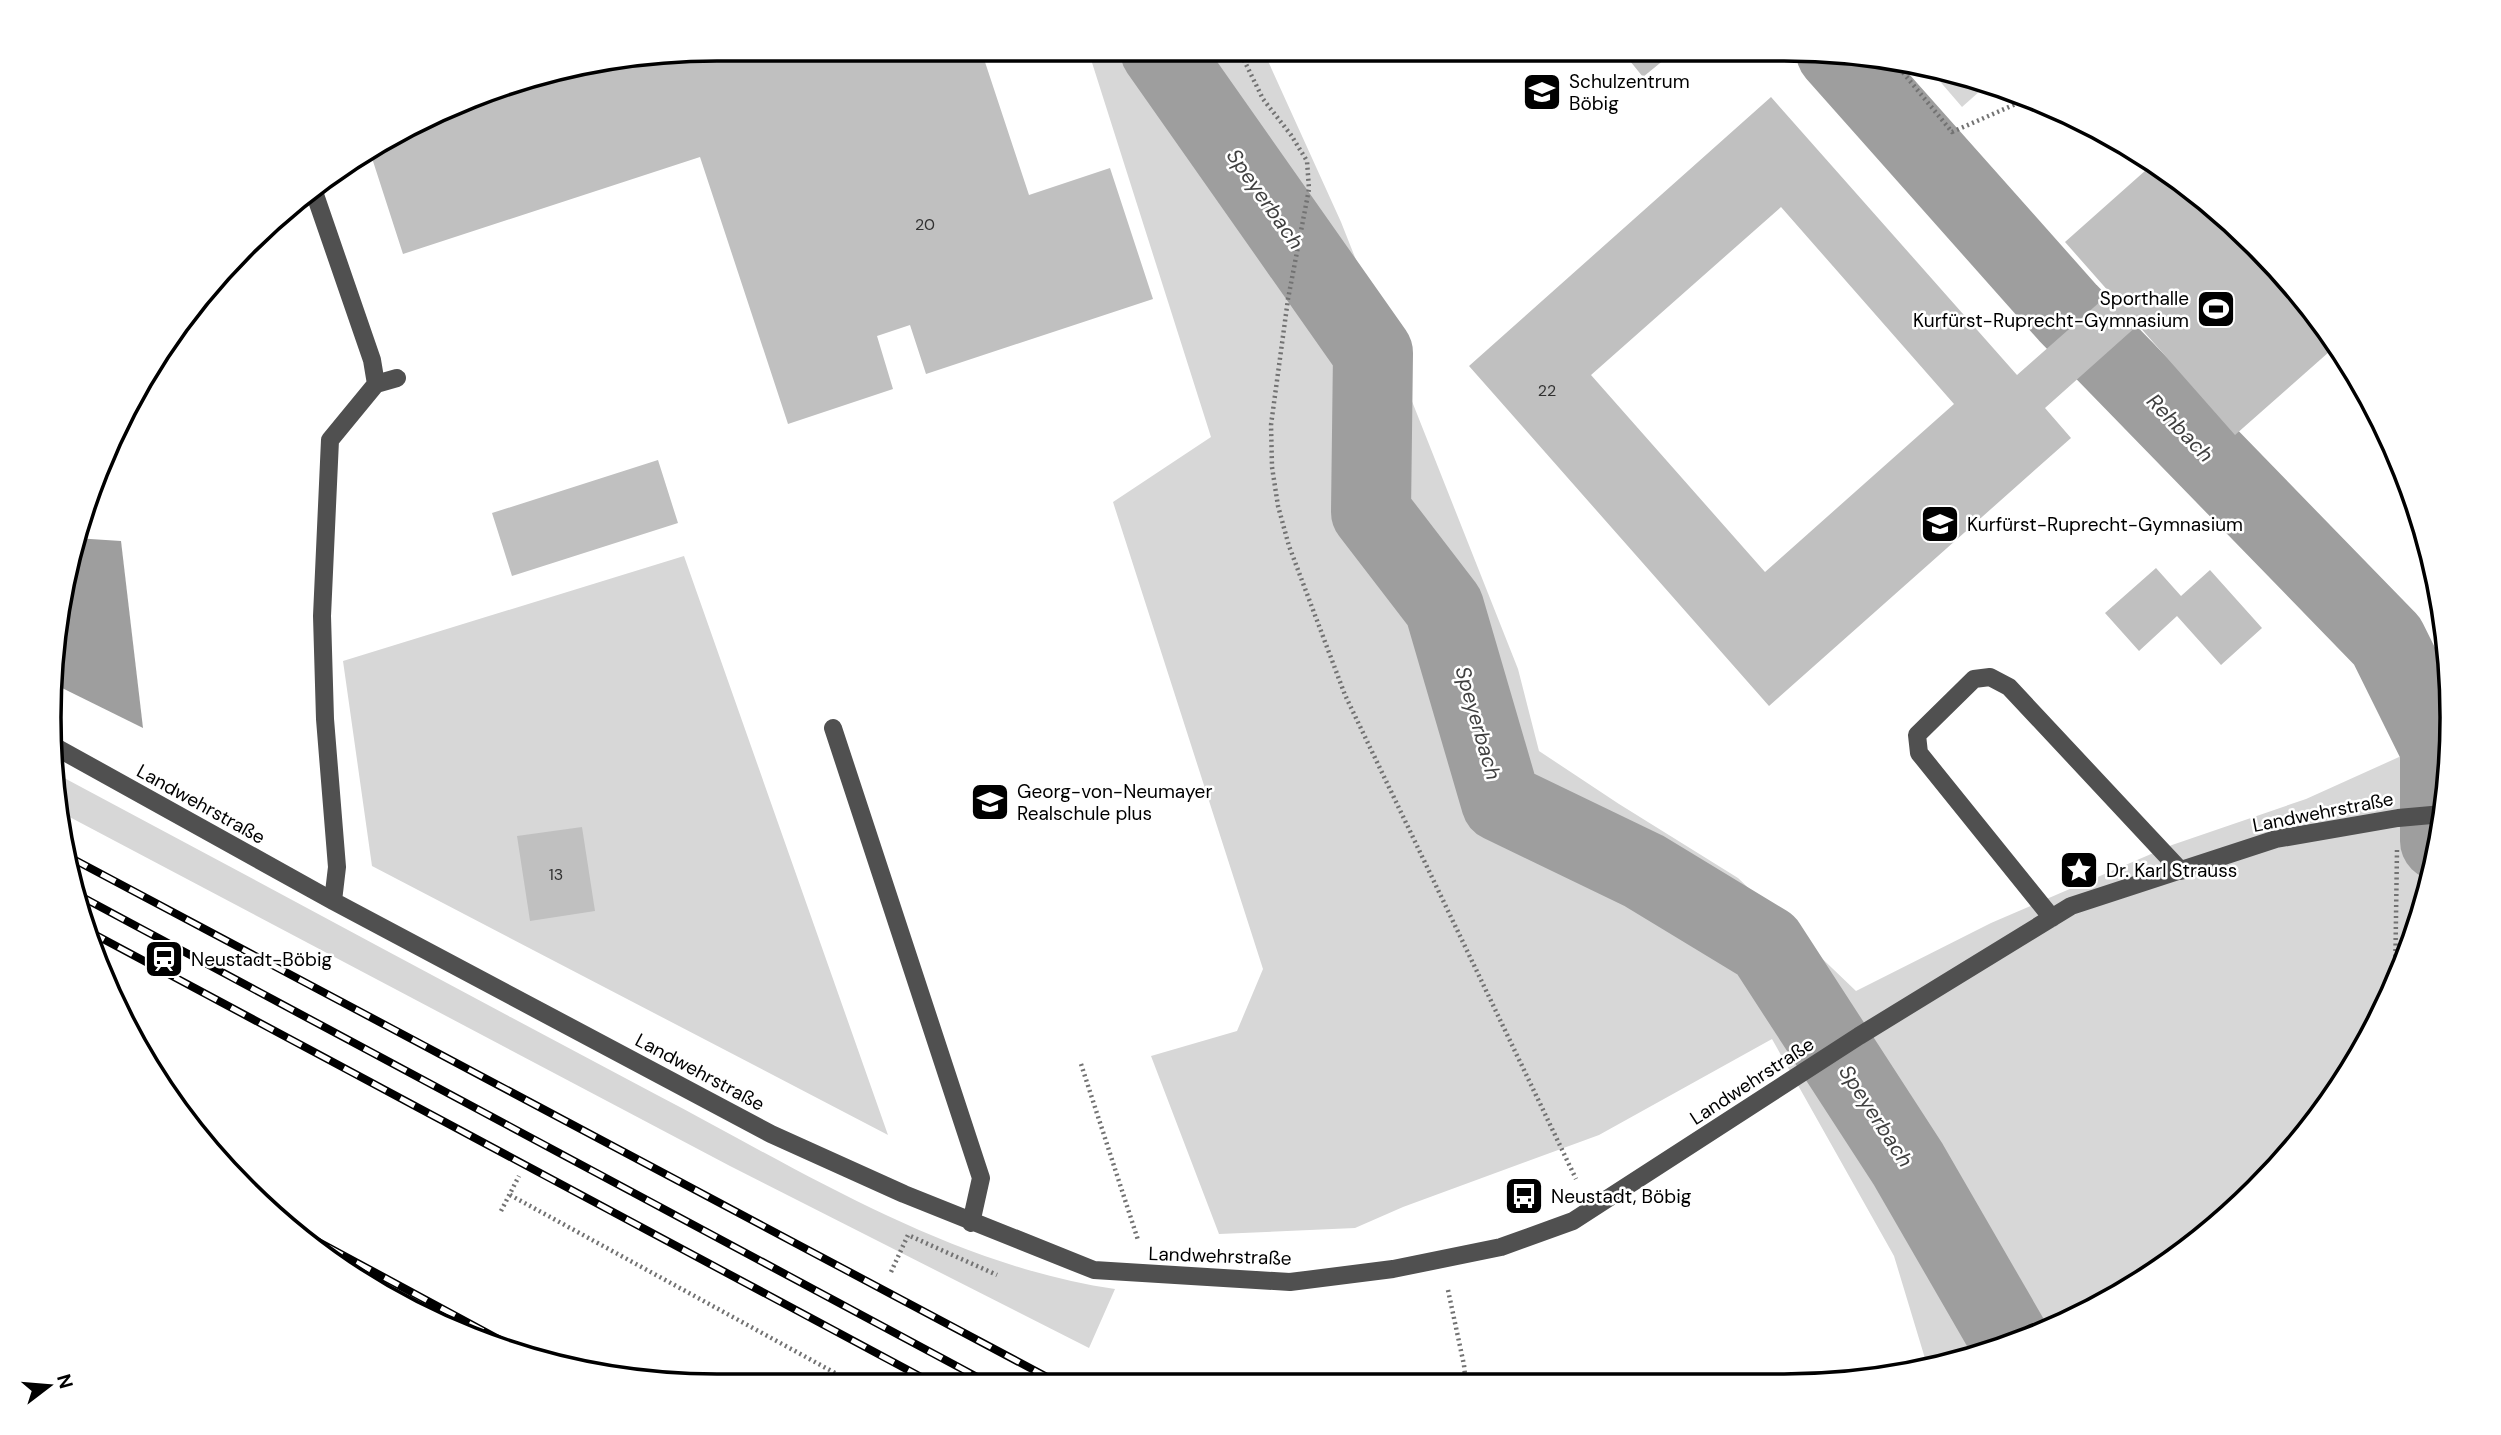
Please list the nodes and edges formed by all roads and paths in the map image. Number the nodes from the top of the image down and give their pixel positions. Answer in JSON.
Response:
{"nodes":[{"id":1,"x":1244,"y":61,"type":"edge"},
{"id":2,"x":1903,"y":73,"type":"edge"},
{"id":3,"x":2016,"y":104,"type":"edge"},
{"id":4,"x":316,"y":198,"type":"edge"},
{"id":5,"x":397,"y":378,"type":"dead end"},
{"id":6,"x":376,"y":384,"type":"junction"},
{"id":7,"x":833,"y":728,"type":"dead end"},
{"id":8,"x":63,"y":751,"type":"edge"},
{"id":9,"x":2432,"y":815,"type":"edge"},
{"id":10,"x":2405,"y":817,"type":"junction"},
{"id":11,"x":2181,"y":871,"type":"junction"},
{"id":12,"x":333,"y":901,"type":"junction"},
{"id":13,"x":2052,"y":918,"type":"junction"},
{"id":14,"x":2397,"y":950,"type":"edge"},
{"id":15,"x":1081,"y":1064,"type":"dead end"},
{"id":16,"x":519,"y":1176,"type":"dead end"},
{"id":17,"x":510,"y":1195,"type":"junction"},
{"id":18,"x":1593,"y":1210,"type":"junction"},
{"id":19,"x":501,"y":1212,"type":"dead end"},
{"id":20,"x":971,"y":1223,"type":"junction"},
{"id":21,"x":1441,"y":1259,"type":"junction"},
{"id":22,"x":891,"y":1272,"type":"dead end"},
{"id":23,"x":997,"y":1275,"type":"dead end"},
{"id":24,"x":1149,"y":1275,"type":"junction"},
{"id":25,"x":837,"y":1374,"type":"edge"},
{"id":26,"x":1465,"y":1374,"type":"edge"}],
"edges":[{"from":1,"to":18,"type":"path"},
{"from":2,"to":3,"type":"path"},
{"from":4,"to":6,"type":"street"},
{"from":5,"to":6,"type":"street"},
{"from":6,"to":12,"type":"street"},
{"from":7,"to":20,"type":"street"},
{"from":8,"to":12,"type":"street","name":"Landwehrstraße"},
{"from":9,"to":10,"type":"street","name":"Landwehrstraße"},
{"from":10,"to":11,"type":"street","name":"Landwehrstraße"},
{"from":10,"to":14,"type":"path"},
{"from":11,"to":13,"type":"street","name":"Landwehrstraße"},
{"from":11,"to":13,"type":"street"},
{"from":12,"to":20,"type":"street","name":"Landwehrstraße"},
{"from":13,"to":18,"type":"street","name":"Landwehrstraße"},
{"from":15,"to":24,"type":"path"},
{"from":16,"to":17,"type":"path"},
{"from":17,"to":19,"type":"path"},
{"from":17,"to":25,"type":"path"},
{"from":18,"to":21,"type":"street","name":"Landwehrstraße"},
{"from":20,"to":24,"type":"street","name":"Landwehrstraße"},
{"from":21,"to":24,"type":"street","name":"Landwehrstraße"},
{"from":21,"to":26,"type":"path"},
{"from":22,"to":23,"type":"path"}]}
